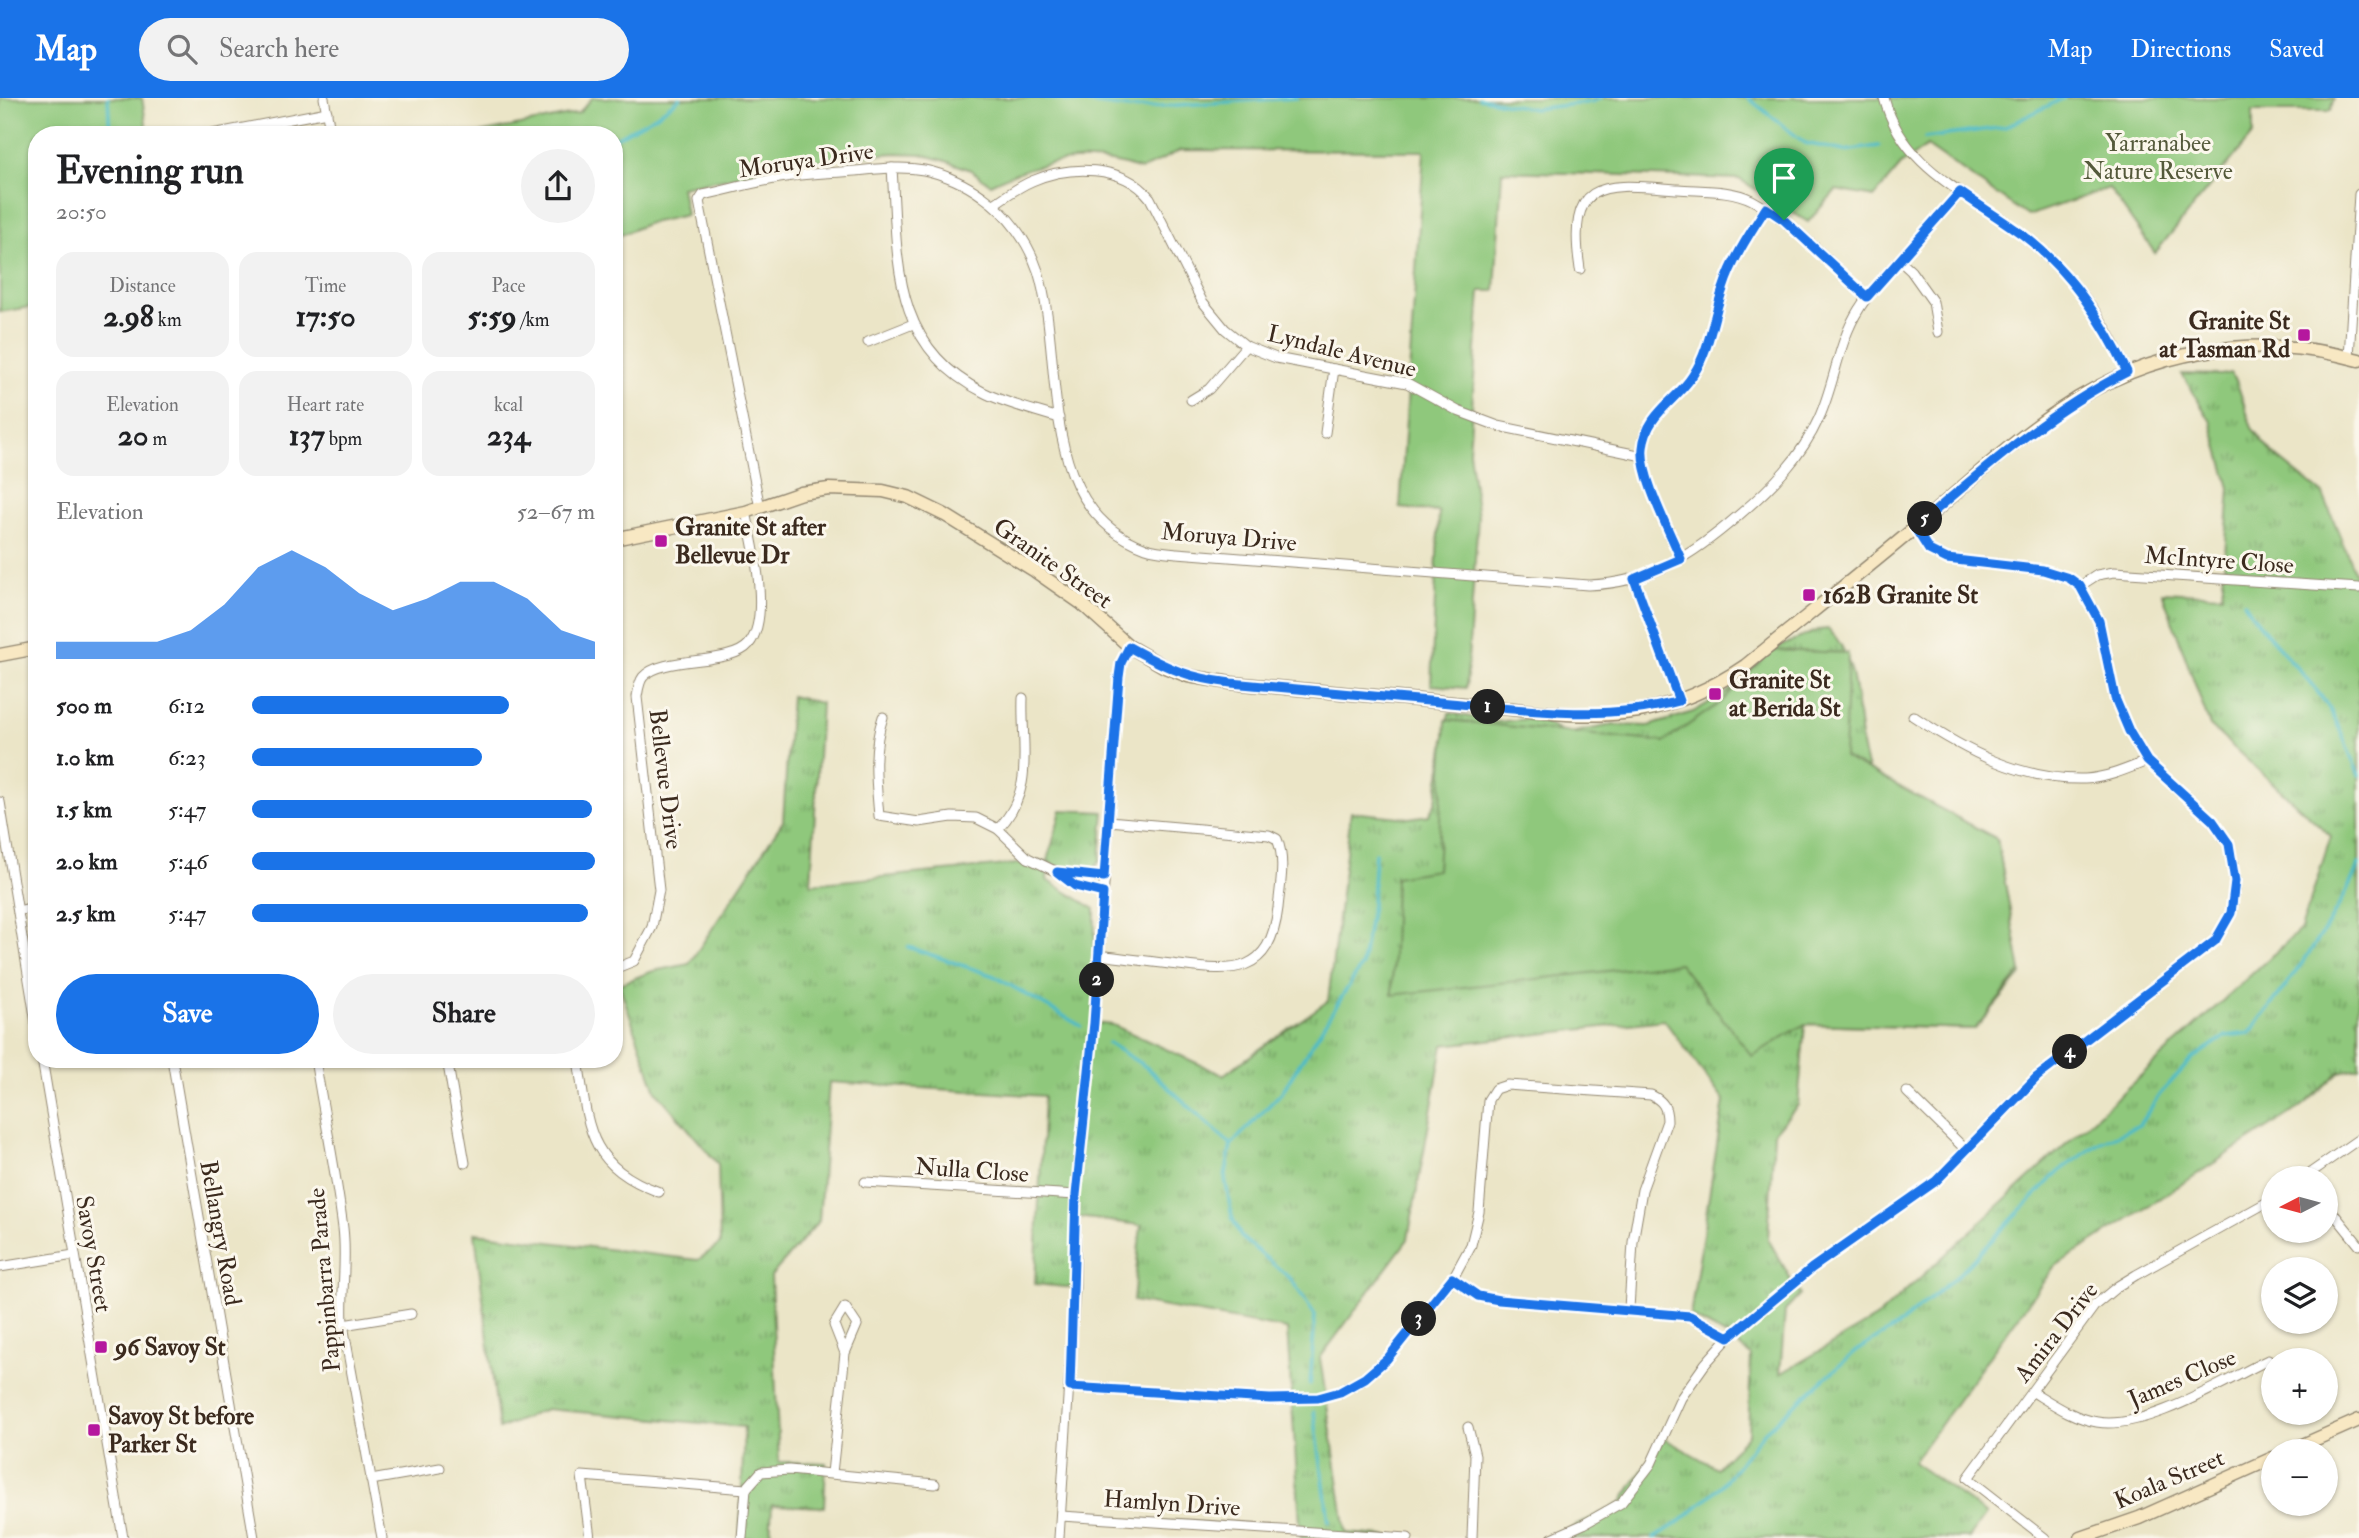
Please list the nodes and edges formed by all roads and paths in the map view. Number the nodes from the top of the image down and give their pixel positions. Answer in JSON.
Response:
{"nodes":[{"id":1,"x":324,"y":98,"type":"edge"},
{"id":2,"x":1884,"y":98,"type":"edge"},
{"id":3,"x":327,"y":112,"type":"junction"},
{"id":4,"x":254,"y":126,"type":"edge"},
{"id":5,"x":329,"y":126,"type":"edge"},
{"id":6,"x":892,"y":168,"type":"junction"},
{"id":7,"x":1960,"y":192,"type":"junction"},
{"id":8,"x":2359,"y":194,"type":"edge"},
{"id":9,"x":994,"y":205,"type":"junction"},
{"id":10,"x":1766,"y":208,"type":"junction"},
{"id":11,"x":2357,"y":252,"type":"edge"},
{"id":12,"x":1899,"y":260,"type":"junction"},
{"id":13,"x":1580,"y":269,"type":"dead end"},
{"id":14,"x":1867,"y":297,"type":"junction"},
{"id":15,"x":913,"y":324,"type":"junction"},
{"id":16,"x":1938,"y":332,"type":"dead end"},
{"id":17,"x":868,"y":342,"type":"dead end"},
{"id":18,"x":1246,"y":346,"type":"junction"},
{"id":19,"x":2354,"y":359,"type":"edge"},
{"id":20,"x":1334,"y":369,"type":"junction"},
{"id":21,"x":2127,"y":372,"type":"junction"},
{"id":22,"x":1191,"y":400,"type":"dead end"},
{"id":23,"x":1059,"y":418,"type":"junction"},
{"id":24,"x":1325,"y":433,"type":"dead end"},
{"id":25,"x":1643,"y":456,"type":"junction"},
{"id":26,"x":760,"y":508,"type":"junction"},
{"id":27,"x":746,"y":512,"type":"junction"},
{"id":28,"x":730,"y":516,"type":"junction"},
{"id":29,"x":1915,"y":528,"type":"junction"},
{"id":30,"x":750,"y":532,"type":"junction"},
{"id":31,"x":623,"y":537,"type":"edge"},
{"id":32,"x":1681,"y":559,"type":"junction"},
{"id":33,"x":1634,"y":579,"type":"junction"},
{"id":34,"x":2080,"y":586,"type":"junction"},
{"id":35,"x":2359,"y":588,"type":"edge"},
{"id":36,"x":1129,"y":647,"type":"junction"},
{"id":37,"x":28,"y":650,"type":"edge"},
{"id":38,"x":0,"y":655,"type":"edge"},
{"id":39,"x":1023,"y":698,"type":"dead end"},
{"id":40,"x":1679,"y":701,"type":"junction"},
{"id":41,"x":1913,"y":716,"type":"dead end"},
{"id":42,"x":883,"y":717,"type":"dead end"},
{"id":43,"x":2147,"y":761,"type":"junction"},
{"id":44,"x":0,"y":802,"type":"edge"},
{"id":45,"x":1108,"y":821,"type":"junction"},
{"id":46,"x":998,"y":829,"type":"junction"},
{"id":47,"x":1057,"y":872,"type":"junction"},
{"id":48,"x":1104,"y":877,"type":"junction"},
{"id":49,"x":1103,"y":893,"type":"junction"},
{"id":50,"x":28,"y":908,"type":"edge"},
{"id":51,"x":18,"y":911,"type":"junction"},
{"id":52,"x":1098,"y":955,"type":"junction"},
{"id":53,"x":623,"y":965,"type":"edge"},
{"id":54,"x":28,"y":973,"type":"edge"},
{"id":55,"x":43,"y":1068,"type":"edge"},
{"id":56,"x":174,"y":1068,"type":"edge"},
{"id":57,"x":316,"y":1068,"type":"edge"},
{"id":58,"x":449,"y":1068,"type":"edge"},
{"id":59,"x":579,"y":1068,"type":"edge"},
{"id":60,"x":1907,"y":1092,"type":"dead end"},
{"id":61,"x":2359,"y":1139,"type":"edge"},
{"id":62,"x":1966,"y":1150,"type":"junction"},
{"id":63,"x":465,"y":1163,"type":"dead end"},
{"id":64,"x":2321,"y":1166,"type":"edge"},
{"id":65,"x":865,"y":1182,"type":"dead end"},
{"id":66,"x":659,"y":1192,"type":"dead end"},
{"id":67,"x":1076,"y":1195,"type":"junction"},
{"id":68,"x":2261,"y":1206,"type":"edge"},
{"id":69,"x":2338,"y":1219,"type":"edge"},
{"id":70,"x":2359,"y":1245,"type":"edge"},
{"id":71,"x":74,"y":1255,"type":"junction"},
{"id":72,"x":0,"y":1267,"type":"edge"},
{"id":73,"x":1452,"y":1278,"type":"junction"},
{"id":74,"x":1629,"y":1310,"type":"junction"},
{"id":75,"x":411,"y":1314,"type":"dead end"},
{"id":76,"x":343,"y":1325,"type":"junction"},
{"id":77,"x":1729,"y":1337,"type":"junction"},
{"id":78,"x":845,"y":1353,"type":"dead end"},
{"id":79,"x":2261,"y":1364,"type":"edge"},
{"id":80,"x":1070,"y":1387,"type":"junction"},
{"id":81,"x":2033,"y":1392,"type":"junction"},
{"id":82,"x":2359,"y":1420,"type":"edge"},
{"id":83,"x":1468,"y":1427,"type":"dead end"},
{"id":84,"x":2316,"y":1439,"type":"edge"},
{"id":85,"x":2261,"y":1463,"type":"edge"},
{"id":86,"x":440,"y":1468,"type":"dead end"},
{"id":87,"x":832,"y":1474,"type":"junction"},
{"id":88,"x":371,"y":1480,"type":"junction"},
{"id":89,"x":935,"y":1484,"type":"dead end"},
{"id":90,"x":746,"y":1489,"type":"junction"},
{"id":91,"x":1061,"y":1516,"type":"junction"},
{"id":92,"x":123,"y":1538,"type":"edge"},
{"id":93,"x":254,"y":1538,"type":"edge"},
{"id":94,"x":382,"y":1538,"type":"edge"},
{"id":95,"x":590,"y":1538,"type":"edge"},
{"id":96,"x":742,"y":1538,"type":"edge"},
{"id":97,"x":1059,"y":1538,"type":"edge"},
{"id":98,"x":1408,"y":1538,"type":"edge"},
{"id":99,"x":1472,"y":1538,"type":"edge"},
{"id":100,"x":1552,"y":1538,"type":"edge"},
{"id":101,"x":2045,"y":1538,"type":"edge"},
{"id":102,"x":2081,"y":1538,"type":"edge"}],
"edges":[{"from":1,"to":3,"type":"street"},
{"from":2,"to":7,"type":"street"},
{"from":3,"to":4,"type":"street"},
{"from":3,"to":5,"type":"street"},
{"from":6,"to":9,"type":"street","name":"Moruya Drive"},
{"from":6,"to":15,"type":"street"},
{"from":6,"to":26,"type":"street","name":"Moruya Drive"},
{"from":7,"to":12,"type":"street","name":"Moruya Drive"},
{"from":7,"to":21,"type":"street"},
{"from":8,"to":11,"type":"street"},
{"from":9,"to":18,"type":"street","name":"Lyndale Avenue"},
{"from":9,"to":23,"type":"street","name":"Moruya Drive"},
{"from":10,"to":13,"type":"street"},
{"from":10,"to":14,"type":"street"},
{"from":10,"to":25,"type":"street"},
{"from":11,"to":19,"type":"street"},
{"from":12,"to":14,"type":"street","name":"Moruya Drive"},
{"from":12,"to":16,"type":"street"},
{"from":14,"to":32,"type":"street","name":"Moruya Drive"},
{"from":15,"to":17,"type":"street"},
{"from":15,"to":23,"type":"street"},
{"from":18,"to":20,"type":"street","name":"Lyndale Avenue"},
{"from":18,"to":22,"type":"street"},
{"from":19,"to":21,"type":"street","name":"Granite Street"},
{"from":20,"to":24,"type":"street"},
{"from":20,"to":25,"type":"street","name":"Lyndale Avenue"},
{"from":21,"to":29,"type":"street","name":"Granite Street"},
{"from":23,"to":33,"type":"street","name":"Moruya Drive"},
{"from":25,"to":32,"type":"street"},
{"from":26,"to":27,"type":"street","name":"Granite Street"},
{"from":26,"to":36,"type":"street","name":"Granite Street"},
{"from":27,"to":28,"type":"street","name":"Granite Street"},
{"from":27,"to":30,"type":"street","name":"Bellevue Drive"},
{"from":28,"to":30,"type":"street"},
{"from":28,"to":31,"type":"street","name":"Granite Street"},
{"from":29,"to":34,"type":"street"},
{"from":29,"to":40,"type":"street","name":"Granite Street"},
{"from":30,"to":53,"type":"street","name":"Bellevue Drive"},
{"from":32,"to":33,"type":"street","name":"Moruya Drive"},
{"from":33,"to":40,"type":"street"},
{"from":34,"to":35,"type":"street","name":"McIntyre Close"},
{"from":34,"to":43,"type":"street"},
{"from":36,"to":40,"type":"street","name":"Granite Street"},
{"from":36,"to":45,"type":"street"},
{"from":37,"to":38,"type":"street"},
{"from":39,"to":46,"type":"street"},
{"from":41,"to":43,"type":"street"},
{"from":42,"to":46,"type":"street"},
{"from":43,"to":62,"type":"street"},
{"from":44,"to":51,"type":"street"},
{"from":45,"to":48,"type":"street"},
{"from":45,"to":52,"type":"street"},
{"from":46,"to":47,"type":"street"},
{"from":47,"to":48,"type":"street"},
{"from":47,"to":49,"type":"street"},
{"from":48,"to":49,"type":"street"},
{"from":49,"to":52,"type":"street"},
{"from":50,"to":51,"type":"street"},
{"from":51,"to":54,"type":"street"},
{"from":52,"to":67,"type":"street"},
{"from":55,"to":71,"type":"street","name":"Savoy Street"},
{"from":56,"to":93,"type":"street","name":"Bellangry Road"},
{"from":57,"to":76,"type":"street","name":"Pappinbarra Parade"},
{"from":58,"to":63,"type":"street"},
{"from":59,"to":66,"type":"street"},
{"from":60,"to":62,"type":"street"},
{"from":61,"to":64,"type":"street"},
{"from":62,"to":77,"type":"street"},
{"from":65,"to":67,"type":"street","name":"Nulla Close"},
{"from":67,"to":80,"type":"street"},
{"from":68,"to":81,"type":"street","name":"Amira Drive"},
{"from":69,"to":70,"type":"street"},
{"from":71,"to":72,"type":"street"},
{"from":71,"to":92,"type":"street","name":"Savoy Street"},
{"from":73,"to":74,"type":"street"},
{"from":73,"to":74,"type":"street"},
{"from":73,"to":80,"type":"street"},
{"from":74,"to":77,"type":"street"},
{"from":75,"to":76,"type":"street"},
{"from":76,"to":88,"type":"street","name":"Pappinbarra Parade"},
{"from":77,"to":100,"type":"street"},
{"from":78,"to":87,"type":"street"},
{"from":79,"to":81,"type":"street","name":"James Close"},
{"from":80,"to":91,"type":"street"},
{"from":81,"to":101,"type":"street","name":"Amira Drive"},
{"from":82,"to":84,"type":"street"},
{"from":83,"to":99,"type":"street"},
{"from":85,"to":102,"type":"street","name":"Koala Street"},
{"from":86,"to":88,"type":"street"},
{"from":87,"to":89,"type":"street"},
{"from":87,"to":90,"type":"street"},
{"from":88,"to":94,"type":"street","name":"Pappinbarra Parade"},
{"from":90,"to":95,"type":"street"},
{"from":90,"to":96,"type":"street"},
{"from":91,"to":97,"type":"street"},
{"from":91,"to":98,"type":"street","name":"Hamlyn Drive"}]}
